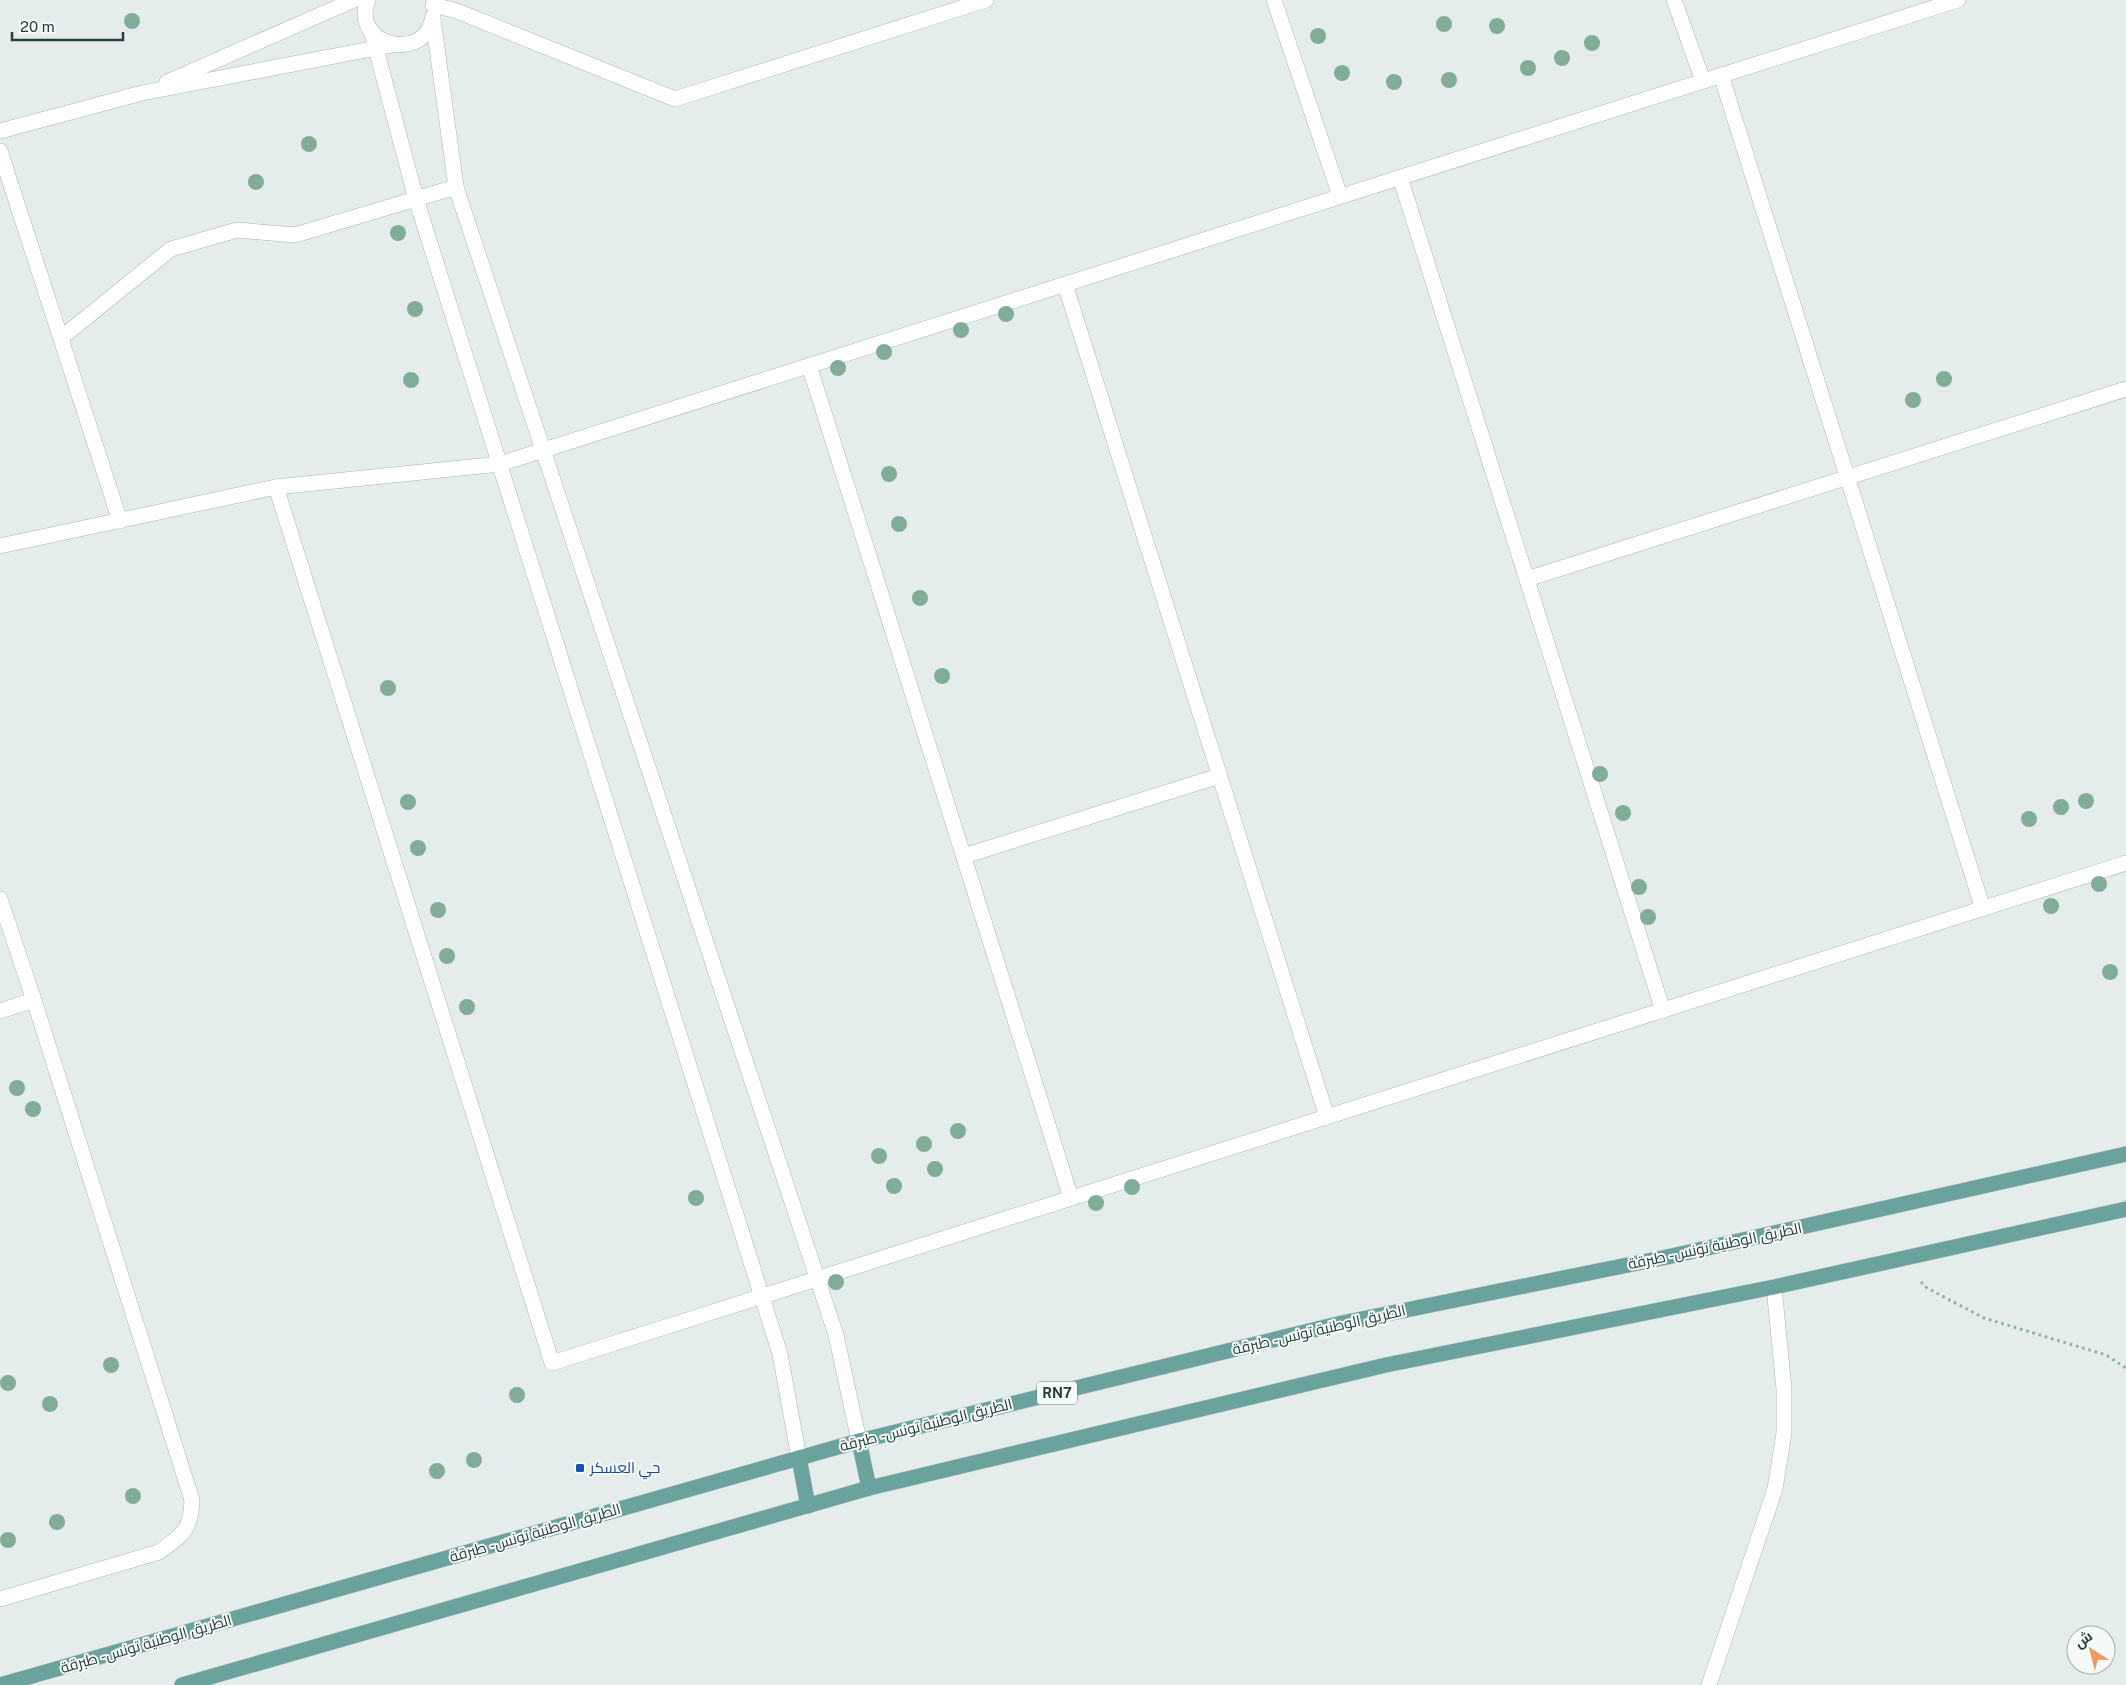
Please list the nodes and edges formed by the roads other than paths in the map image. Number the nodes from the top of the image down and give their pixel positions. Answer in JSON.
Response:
{"nodes":[{"id":1,"x":986,"y":0,"type":"edge"},
{"id":2,"x":1274,"y":0,"type":"edge"},
{"id":3,"x":1674,"y":0,"type":"edge"},
{"id":4,"x":1958,"y":0,"type":"edge"},
{"id":5,"x":363,"y":1,"type":"edge"},
{"id":6,"x":432,"y":8,"type":"edge"},
{"id":7,"x":371,"y":30,"type":"junction"},
{"id":8,"x":392,"y":45,"type":"junction"},
{"id":9,"x":376,"y":48,"type":"junction"},
{"id":10,"x":1721,"y":75,"type":"junction"},
{"id":11,"x":1703,"y":81,"type":"junction"},
{"id":12,"x":142,"y":93,"type":"junction"},
{"id":13,"x":0,"y":131,"type":"edge"},
{"id":14,"x":0,"y":151,"type":"edge"},
{"id":15,"x":1400,"y":177,"type":"junction"},
{"id":16,"x":456,"y":187,"type":"junction"},
{"id":17,"x":1340,"y":196,"type":"junction"},
{"id":18,"x":416,"y":199,"type":"junction"},
{"id":19,"x":1065,"y":284,"type":"junction"},
{"id":20,"x":61,"y":338,"type":"junction"},
{"id":21,"x":809,"y":365,"type":"junction"},
{"id":22,"x":2126,"y":389,"type":"edge"},
{"id":23,"x":543,"y":450,"type":"junction"},
{"id":24,"x":500,"y":464,"type":"junction"},
{"id":25,"x":1847,"y":478,"type":"junction"},
{"id":26,"x":276,"y":487,"type":"junction"},
{"id":27,"x":120,"y":521,"type":"junction"},
{"id":28,"x":0,"y":546,"type":"edge"},
{"id":29,"x":1527,"y":579,"type":"junction"},
{"id":30,"x":1219,"y":776,"type":"junction"},
{"id":31,"x":964,"y":856,"type":"junction"},
{"id":32,"x":2126,"y":863,"type":"edge"},
{"id":33,"x":0,"y":899,"type":"edge"},
{"id":34,"x":1983,"y":909,"type":"junction"},
{"id":35,"x":34,"y":1000,"type":"junction"},
{"id":36,"x":0,"y":1011,"type":"edge"},
{"id":37,"x":1663,"y":1011,"type":"junction"},
{"id":38,"x":1327,"y":1117,"type":"junction"},
{"id":39,"x":2126,"y":1154,"type":"edge"},
{"id":40,"x":1071,"y":1198,"type":"junction"},
{"id":41,"x":2126,"y":1209,"type":"edge"},
{"id":42,"x":818,"y":1279,"type":"junction"},
{"id":43,"x":1774,"y":1287,"type":"junction"},
{"id":44,"x":762,"y":1297,"type":"junction"},
{"id":45,"x":859,"y":1441,"type":"junction"},
{"id":46,"x":799,"y":1458,"type":"junction"},
{"id":47,"x":869,"y":1488,"type":"junction"},
{"id":48,"x":808,"y":1506,"type":"junction"},
{"id":49,"x":0,"y":1600,"type":"edge"},
{"id":50,"x":0,"y":1685,"type":"edge"},
{"id":51,"x":182,"y":1685,"type":"edge"},
{"id":52,"x":1709,"y":1685,"type":"edge"}],
"edges":[{"from":1,"to":6,"type":"street"},
{"from":2,"to":17,"type":"street"},
{"from":3,"to":11,"type":"street"},
{"from":4,"to":10,"type":"street"},
{"from":5,"to":7,"type":"street"},
{"from":5,"to":12,"type":"street"},
{"from":6,"to":8,"type":"street"},
{"from":6,"to":16,"type":"street"},
{"from":7,"to":8,"type":"street"},
{"from":7,"to":9,"type":"street"},
{"from":8,"to":9,"type":"street"},
{"from":9,"to":12,"type":"street"},
{"from":9,"to":18,"type":"street"},
{"from":10,"to":11,"type":"street"},
{"from":10,"to":25,"type":"street"},
{"from":11,"to":15,"type":"street"},
{"from":12,"to":13,"type":"street"},
{"from":14,"to":20,"type":"street"},
{"from":15,"to":17,"type":"street"},
{"from":15,"to":29,"type":"street"},
{"from":16,"to":18,"type":"street"},
{"from":16,"to":23,"type":"street"},
{"from":17,"to":19,"type":"street"},
{"from":18,"to":20,"type":"street"},
{"from":18,"to":24,"type":"street"},
{"from":19,"to":21,"type":"street"},
{"from":19,"to":30,"type":"street"},
{"from":20,"to":27,"type":"street"},
{"from":21,"to":23,"type":"street"},
{"from":21,"to":31,"type":"street"},
{"from":22,"to":25,"type":"street"},
{"from":23,"to":24,"type":"street"},
{"from":23,"to":42,"type":"street"},
{"from":24,"to":26,"type":"street"},
{"from":24,"to":44,"type":"street"},
{"from":25,"to":29,"type":"street"},
{"from":25,"to":34,"type":"street"},
{"from":26,"to":27,"type":"street"},
{"from":26,"to":44,"type":"street"},
{"from":27,"to":28,"type":"street"},
{"from":29,"to":37,"type":"street"},
{"from":30,"to":31,"type":"street"},
{"from":30,"to":38,"type":"street"},
{"from":31,"to":40,"type":"street"},
{"from":32,"to":34,"type":"street"},
{"from":33,"to":35,"type":"street"},
{"from":34,"to":37,"type":"street"},
{"from":35,"to":36,"type":"street"},
{"from":35,"to":49,"type":"street"},
{"from":37,"to":38,"type":"street"},
{"from":38,"to":40,"type":"street"},
{"from":39,"to":45,"type":"main road","name":"الطريق الوطنية تونس - طبرقة","number":"RN7"},
{"from":40,"to":42,"type":"street"},
{"from":41,"to":43,"type":"main road"},
{"from":42,"to":44,"type":"street"},
{"from":42,"to":45,"type":"street"},
{"from":43,"to":47,"type":"main road"},
{"from":43,"to":52,"type":"street"},
{"from":44,"to":46,"type":"street"},
{"from":45,"to":46,"type":"main road","name":"الطريق الوطنية تونس - طبرقة","number":"RN7"},
{"from":45,"to":47,"type":"main road"},
{"from":46,"to":48,"type":"main road"},
{"from":46,"to":50,"type":"main road","name":"الطريق الوطنية تونس - طبرقة","number":"RN7"},
{"from":47,"to":48,"type":"main road"},
{"from":48,"to":51,"type":"main road"}]}
